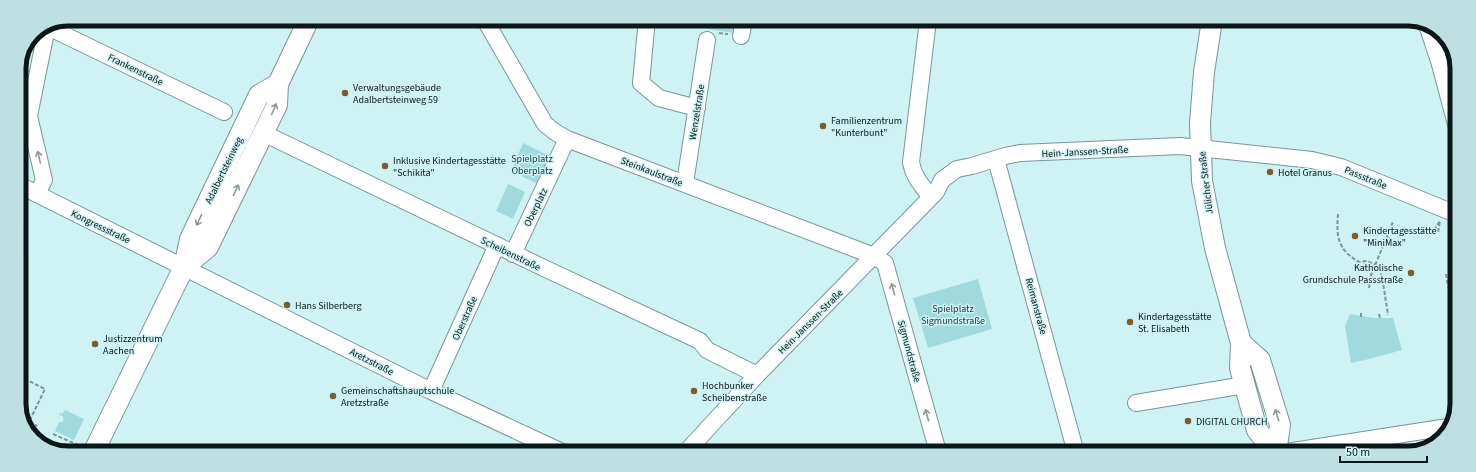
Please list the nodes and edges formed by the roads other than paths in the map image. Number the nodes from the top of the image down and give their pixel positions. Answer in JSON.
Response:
{"nodes":[{"id":1,"x":306,"y":26,"type":"edge"},
{"id":2,"x":488,"y":26,"type":"edge"},
{"id":3,"x":743,"y":26,"type":"edge"},
{"id":4,"x":927,"y":26,"type":"edge"},
{"id":5,"x":1210,"y":26,"type":"edge"},
{"id":6,"x":52,"y":29,"type":"edge"},
{"id":7,"x":646,"y":29,"type":"dead end"},
{"id":8,"x":46,"y":32,"type":"edge"},
{"id":9,"x":1429,"y":32,"type":"edge"},
{"id":10,"x":741,"y":36,"type":"road end"},
{"id":11,"x":707,"y":40,"type":"road end"},
{"id":12,"x":278,"y":84,"type":"junction"},
{"id":13,"x":1450,"y":102,"type":"edge"},
{"id":14,"x":26,"y":104,"type":"edge"},
{"id":15,"x":697,"y":108,"type":"junction"},
{"id":16,"x":224,"y":112,"type":"dead end"},
{"id":17,"x":26,"y":126,"type":"edge"},
{"id":18,"x":263,"y":133,"type":"junction"},
{"id":19,"x":568,"y":139,"type":"junction"},
{"id":20,"x":1200,"y":148,"type":"junction"},
{"id":21,"x":996,"y":159,"type":"junction"},
{"id":22,"x":685,"y":183,"type":"junction"},
{"id":23,"x":26,"y":188,"type":"edge"},
{"id":24,"x":37,"y":194,"type":"junction"},
{"id":25,"x":934,"y":194,"type":"junction"},
{"id":26,"x":1450,"y":212,"type":"edge"},
{"id":27,"x":497,"y":245,"type":"junction"},
{"id":28,"x":513,"y":254,"type":"junction"},
{"id":29,"x":874,"y":256,"type":"junction"},
{"id":30,"x":184,"y":267,"type":"junction"},
{"id":31,"x":1241,"y":343,"type":"junction"},
{"id":32,"x":757,"y":375,"type":"junction"},
{"id":33,"x":1245,"y":385,"type":"junction"},
{"id":34,"x":431,"y":391,"type":"junction"},
{"id":35,"x":1136,"y":403,"type":"dead end"},
{"id":36,"x":1442,"y":428,"type":"edge"},
{"id":37,"x":91,"y":446,"type":"edge"},
{"id":38,"x":549,"y":446,"type":"edge"},
{"id":39,"x":692,"y":446,"type":"edge"},
{"id":40,"x":936,"y":446,"type":"edge"},
{"id":41,"x":1074,"y":446,"type":"edge"},
{"id":42,"x":1270,"y":446,"type":"edge"},
{"id":43,"x":1276,"y":446,"type":"edge"},
{"id":44,"x":1325,"y":446,"type":"edge"}],
"edges":[{"from":1,"to":12,"type":"main road","name":"Adalbertsteinweg"},
{"from":2,"to":19,"type":"street","name":"Steinkaulstraße"},
{"from":3,"to":10,"type":"street"},
{"from":4,"to":25,"type":"street"},
{"from":5,"to":20,"type":"main road","name":"Jülicher Straße"},
{"from":6,"to":16,"type":"street","name":"Frankenstraße"},
{"from":7,"to":15,"type":"street"},
{"from":8,"to":14,"type":"street"},
{"from":9,"to":13,"type":"street"},
{"from":11,"to":15,"type":"street","name":"Wenzelstraße"},
{"from":18,"to":12,"type":"main road","name":"Adalbertsteinweg","one_way":true},
{"from":12,"to":30,"type":"main road","name":"Adalbertsteinweg","one_way":true},
{"from":15,"to":22,"type":"street","name":"Wenzelstraße"},
{"from":24,"to":17,"type":"street","one_way":true},
{"from":18,"to":27,"type":"street","name":"Scheibenstraße"},
{"from":30,"to":18,"type":"main road","name":"Adalbertsteinweg","one_way":true},
{"from":19,"to":22,"type":"street","name":"Steinkaulstraße"},
{"from":19,"to":28,"type":"street","name":"Oberplatz"},
{"from":20,"to":21,"type":"street","name":"Hein-Janssen-Straße"},
{"from":20,"to":26,"type":"street","name":"Passstraße"},
{"from":20,"to":31,"type":"main road","name":"Jülicher Straße"},
{"from":21,"to":25,"type":"street","name":"Hein-Janssen-Straße"},
{"from":21,"to":41,"type":"street","name":"Reimanstraße"},
{"from":22,"to":29,"type":"street","name":"Steinkaulstraße"},
{"from":23,"to":24,"type":"street","name":"Kongressstraße"},
{"from":24,"to":30,"type":"street","name":"Kongressstraße"},
{"from":25,"to":29,"type":"street","name":"Hein-Janssen-Straße"},
{"from":27,"to":28,"type":"street","name":"Scheibenstraße"},
{"from":27,"to":34,"type":"street","name":"Oberstraße"},
{"from":28,"to":32,"type":"street","name":"Scheibenstraße"},
{"from":29,"to":32,"type":"street","name":"Hein-Janssen-Straße"},
{"from":40,"to":29,"type":"street","name":"Sigmundstraße","one_way":true},
{"from":30,"to":34,"type":"street","name":"Aretzstraße"},
{"from":30,"to":37,"type":"main road","name":"Adalbertsteinweg"},
{"from":31,"to":33,"type":"main road","name":"Jülicher Straße"},
{"from":43,"to":31,"type":"main road","name":"Jülicher Straße","one_way":true},
{"from":32,"to":39,"type":"street","name":"Hein-Janssen-Straße"},
{"from":33,"to":35,"type":"street"},
{"from":33,"to":42,"type":"main road","name":"Jülicher Straße"},
{"from":34,"to":38,"type":"street","name":"Aretzstraße"},
{"from":36,"to":44,"type":"street"}]}
